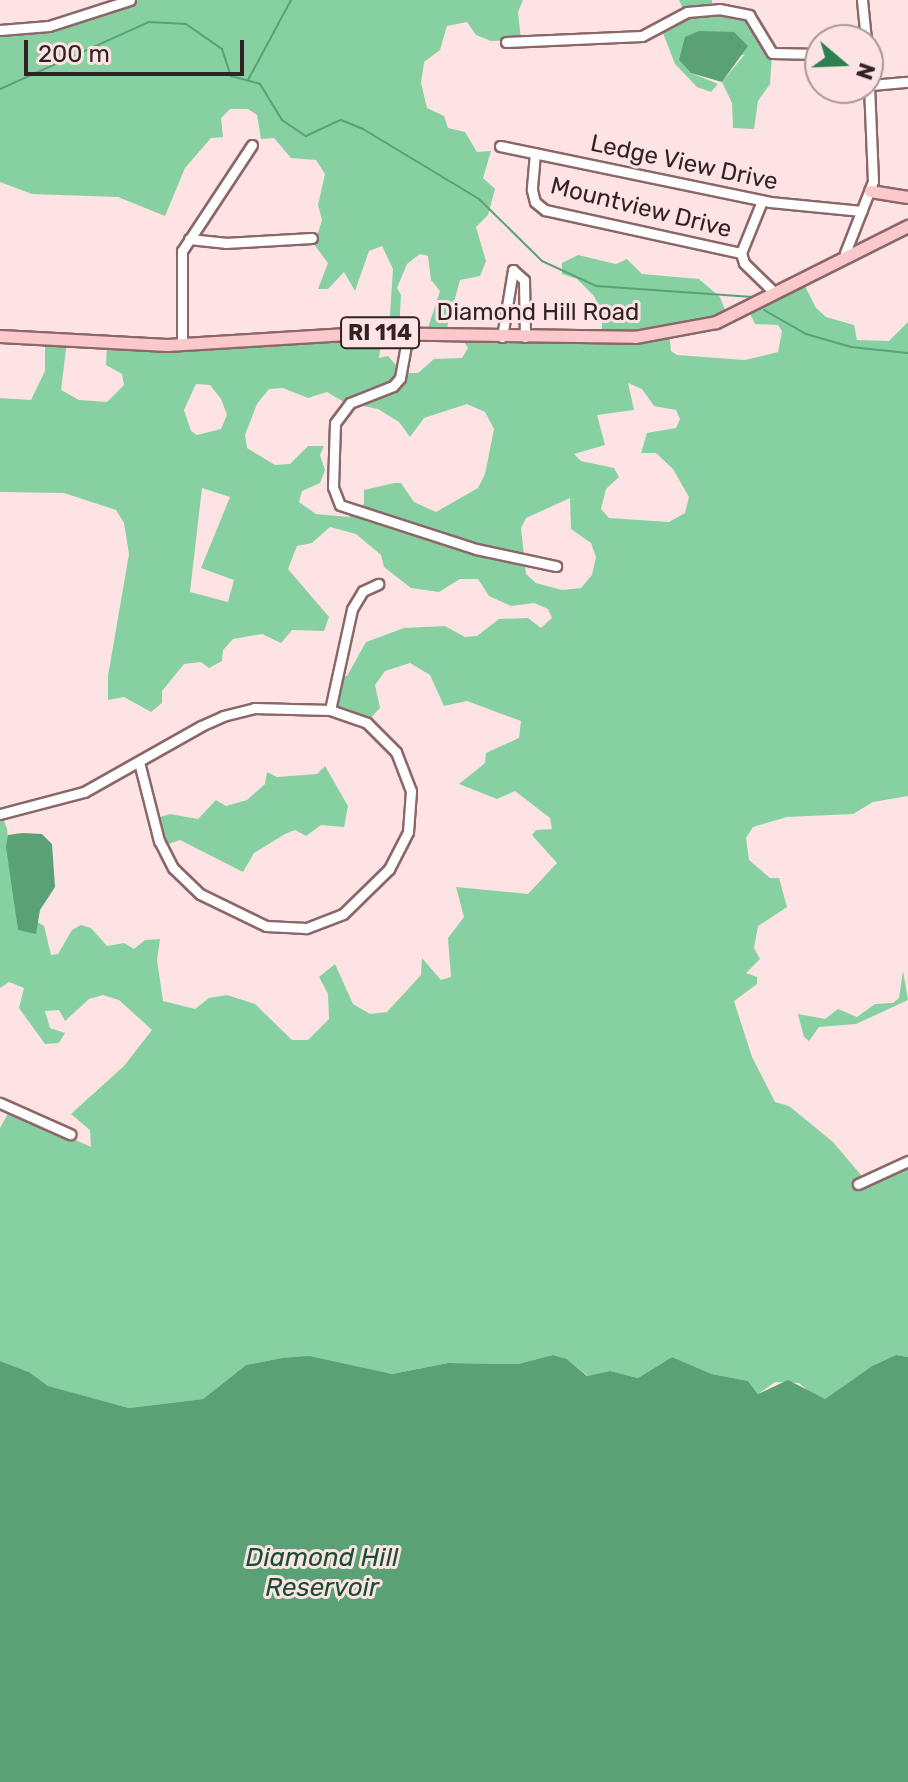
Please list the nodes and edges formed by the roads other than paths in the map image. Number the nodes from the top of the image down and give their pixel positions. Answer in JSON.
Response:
{"nodes":[{"id":1,"x":130,"y":0,"type":"edge"},
{"id":2,"x":862,"y":0,"type":"edge"},
{"id":3,"x":864,"y":24,"type":"edge"},
{"id":4,"x":0,"y":30,"type":"edge"},
{"id":5,"x":506,"y":42,"type":"dead end"},
{"id":6,"x":804,"y":54,"type":"edge"},
{"id":7,"x":908,"y":82,"type":"edge"},
{"id":8,"x":884,"y":84,"type":"edge"},
{"id":9,"x":871,"y":104,"type":"edge"},
{"id":10,"x":252,"y":145,"type":"dead end"},
{"id":11,"x":500,"y":146,"type":"dead end"},
{"id":12,"x":535,"y":153,"type":"junction"},
{"id":13,"x":870,"y":191,"type":"junction"},
{"id":14,"x":908,"y":197,"type":"edge"},
{"id":15,"x":762,"y":201,"type":"junction"},
{"id":16,"x":862,"y":211,"type":"junction"},
{"id":17,"x":908,"y":226,"type":"edge"},
{"id":18,"x":312,"y":238,"type":"dead end"},
{"id":19,"x":189,"y":239,"type":"junction"},
{"id":20,"x":741,"y":253,"type":"junction"},
{"id":21,"x":845,"y":253,"type":"junction"},
{"id":22,"x":775,"y":293,"type":"junction"},
{"id":23,"x":408,"y":334,"type":"junction"},
{"id":24,"x":0,"y":336,"type":"edge"},
{"id":25,"x":502,"y":337,"type":"junction"},
{"id":26,"x":525,"y":337,"type":"junction"},
{"id":27,"x":182,"y":344,"type":"junction"},
{"id":28,"x":556,"y":566,"type":"dead end"},
{"id":29,"x":378,"y":584,"type":"dead end"},
{"id":30,"x":330,"y":710,"type":"junction"},
{"id":31,"x":139,"y":762,"type":"junction"},
{"id":32,"x":0,"y":814,"type":"edge"},
{"id":33,"x":0,"y":1103,"type":"edge"},
{"id":34,"x":70,"y":1134,"type":"dead end"},
{"id":35,"x":908,"y":1161,"type":"edge"},
{"id":36,"x":858,"y":1184,"type":"dead end"}],
"edges":[{"from":1,"to":4,"type":"street"},
{"from":2,"to":3,"type":"street"},
{"from":5,"to":6,"type":"street"},
{"from":7,"to":8,"type":"street"},
{"from":9,"to":13,"type":"street"},
{"from":10,"to":19,"type":"street"},
{"from":11,"to":12,"type":"street","name":"Ledge View Drive"},
{"from":12,"to":15,"type":"street","name":"Ledge View Drive"},
{"from":12,"to":20,"type":"street","name":"Mountview Drive"},
{"from":13,"to":14,"type":"main road"},
{"from":13,"to":16,"type":"street"},
{"from":15,"to":16,"type":"street","name":"Ledge View Drive"},
{"from":15,"to":20,"type":"street"},
{"from":16,"to":21,"type":"street"},
{"from":17,"to":21,"type":"main road","name":"Diamond Hill Road","number":"RI 114"},
{"from":18,"to":19,"type":"street"},
{"from":19,"to":27,"type":"street"},
{"from":20,"to":22,"type":"street"},
{"from":21,"to":22,"type":"main road","name":"Diamond Hill Road","number":"RI 114"},
{"from":22,"to":26,"type":"main road","name":"Diamond Hill Road","number":"RI 114"},
{"from":23,"to":25,"type":"main road","name":"Diamond Hill Road","number":"RI 114"},
{"from":23,"to":27,"type":"main road","name":"Diamond Hill Road","number":"RI 114"},
{"from":23,"to":28,"type":"street"},
{"from":24,"to":27,"type":"main road","name":"Diamond Hill Road","number":"RI 114"},
{"from":25,"to":26,"type":"main road","name":"Diamond Hill Road","number":"RI 114"},
{"from":25,"to":26,"type":"street"},
{"from":29,"to":30,"type":"street"},
{"from":30,"to":31,"type":"street"},
{"from":30,"to":31,"type":"street"},
{"from":31,"to":32,"type":"street"},
{"from":33,"to":34,"type":"street"},
{"from":35,"to":36,"type":"street"}]}
